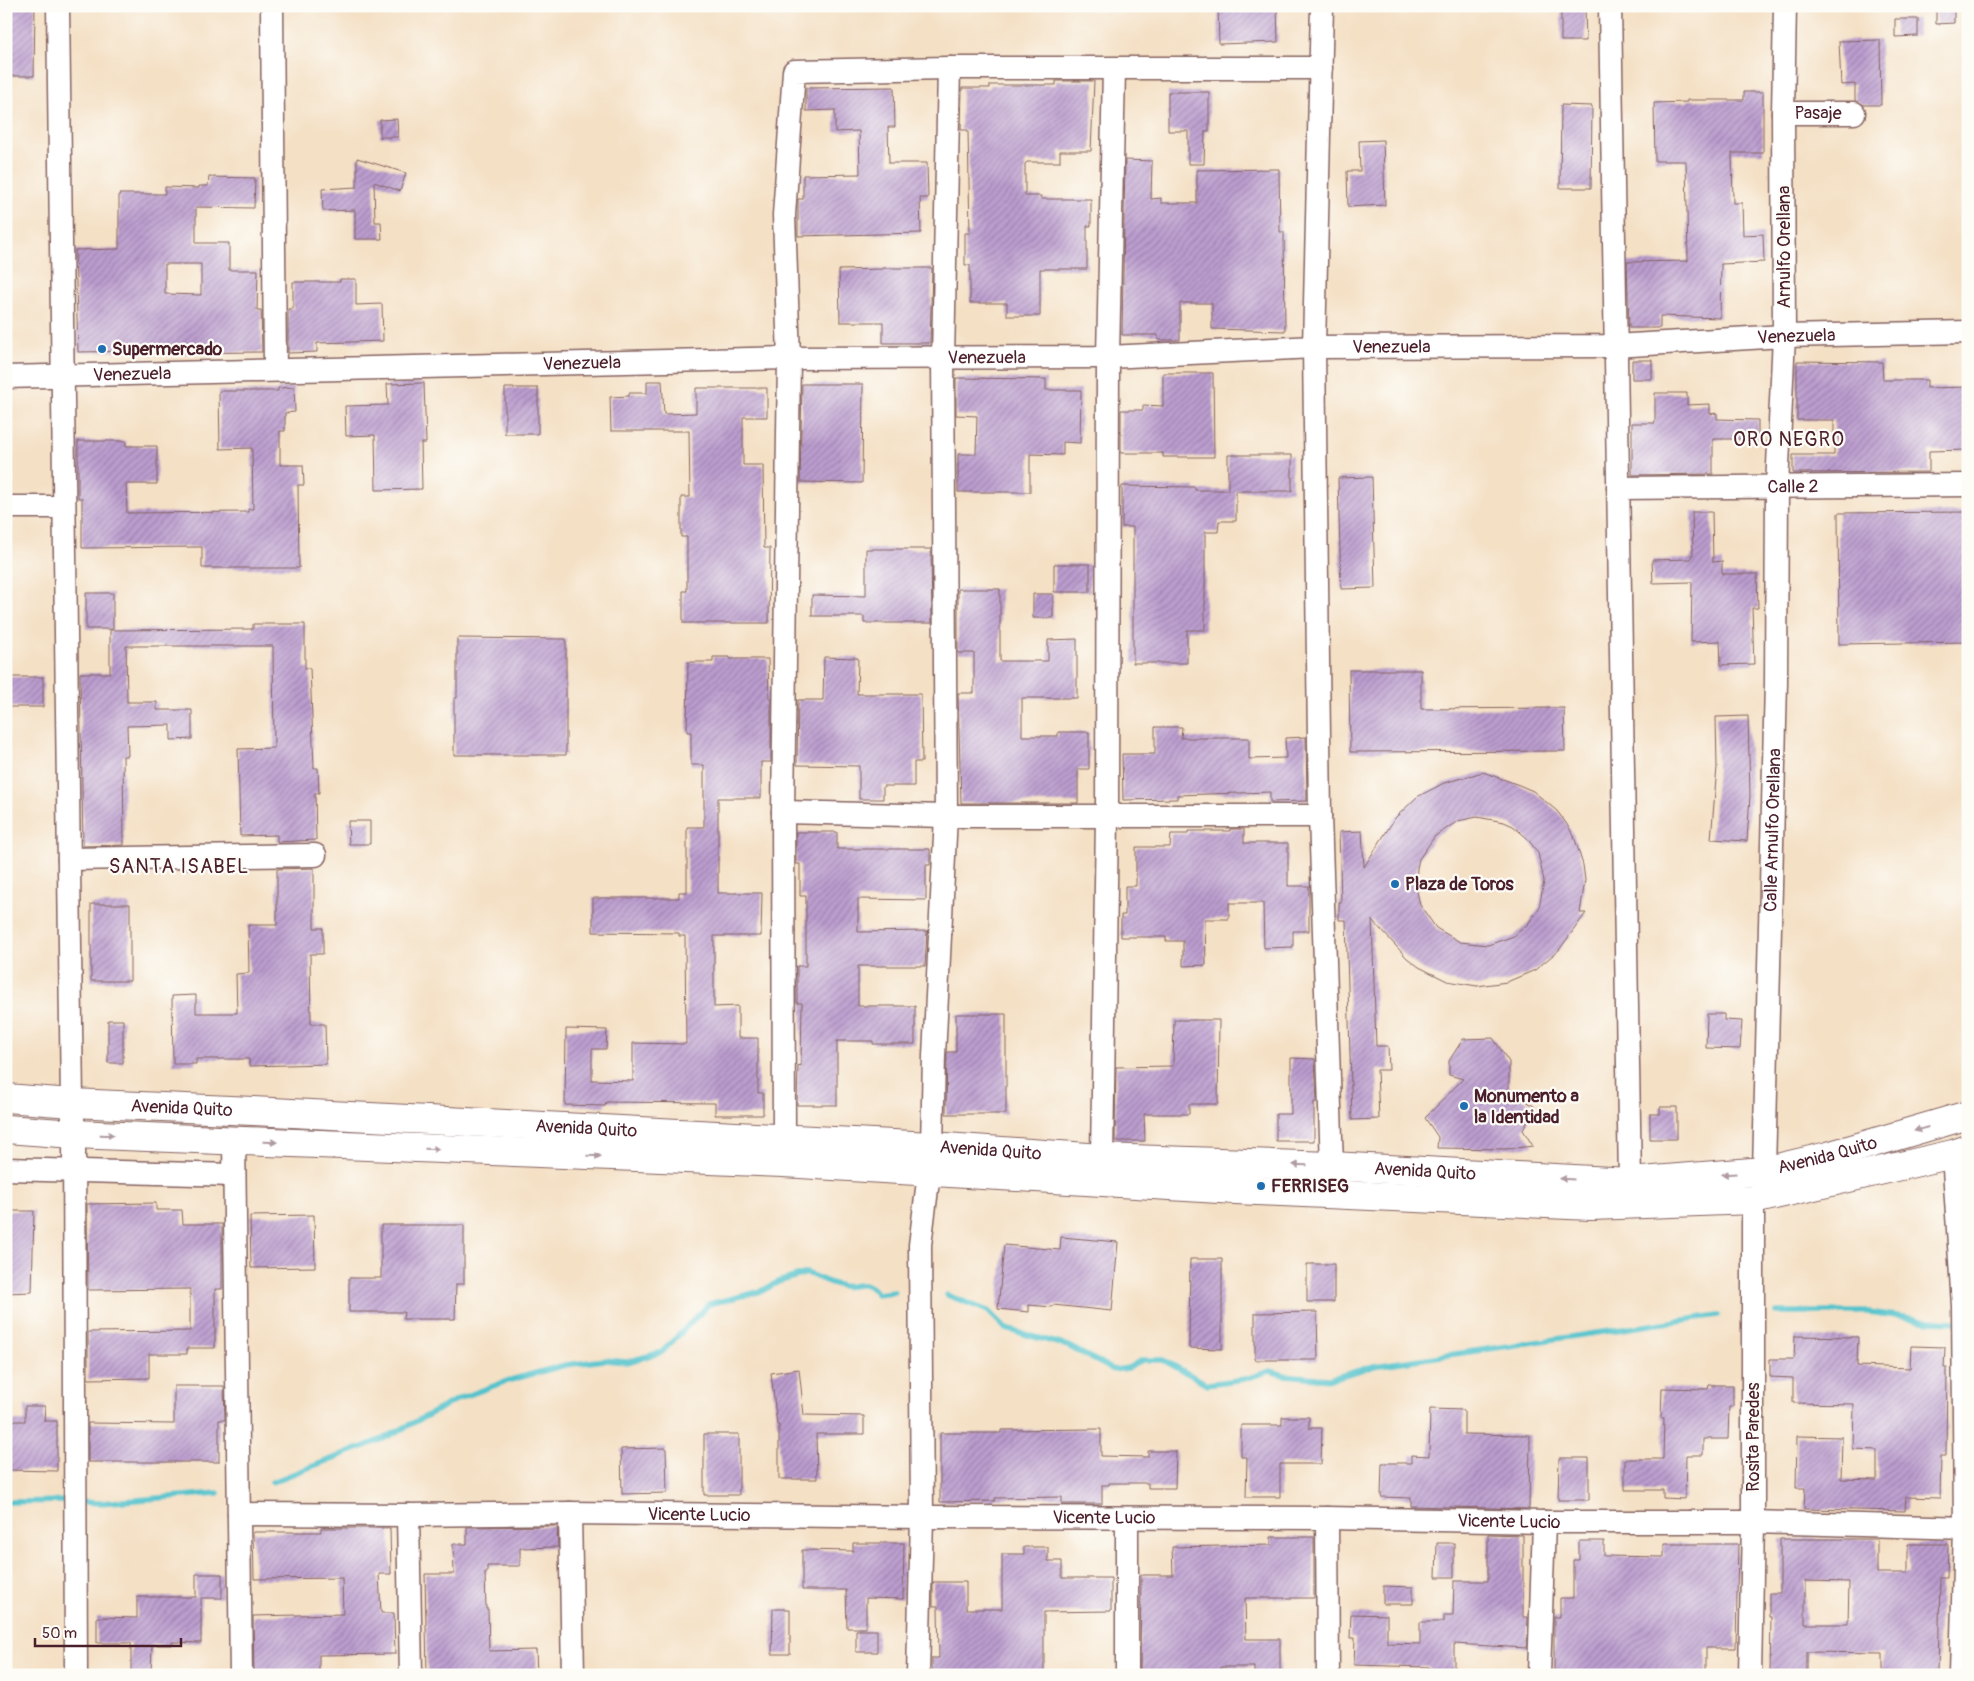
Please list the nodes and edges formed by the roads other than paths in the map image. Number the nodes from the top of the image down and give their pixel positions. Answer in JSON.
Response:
{"nodes":[{"id":1,"x":58,"y":6,"type":"edge"},
{"id":2,"x":272,"y":6,"type":"edge"},
{"id":3,"x":1322,"y":6,"type":"edge"},
{"id":4,"x":1610,"y":6,"type":"edge"},
{"id":5,"x":1784,"y":6,"type":"edge"},
{"id":6,"x":949,"y":68,"type":"junction"},
{"id":7,"x":1321,"y":68,"type":"junction"},
{"id":8,"x":1114,"y":69,"type":"junction"},
{"id":9,"x":1783,"y":113,"type":"junction"},
{"id":10,"x":1854,"y":113,"type":"dead end"},
{"id":11,"x":1968,"y":332,"type":"edge"},
{"id":12,"x":1784,"y":336,"type":"junction"},
{"id":13,"x":1614,"y":346,"type":"junction"},
{"id":14,"x":1314,"y":347,"type":"junction"},
{"id":15,"x":1108,"y":357,"type":"junction"},
{"id":16,"x":788,"y":358,"type":"junction"},
{"id":17,"x":943,"y":358,"type":"junction"},
{"id":18,"x":275,"y":369,"type":"junction"},
{"id":19,"x":63,"y":375,"type":"junction"},
{"id":20,"x":6,"y":376,"type":"edge"},
{"id":21,"x":1968,"y":485,"type":"edge"},
{"id":22,"x":1778,"y":487,"type":"junction"},
{"id":23,"x":1618,"y":488,"type":"junction"},
{"id":24,"x":6,"y":507,"type":"edge"},
{"id":25,"x":64,"y":507,"type":"junction"},
{"id":26,"x":783,"y":812,"type":"junction"},
{"id":27,"x":946,"y":816,"type":"junction"},
{"id":28,"x":1320,"y":816,"type":"junction"},
{"id":29,"x":1107,"y":817,"type":"junction"},
{"id":30,"x":314,"y":855,"type":"dead end"},
{"id":31,"x":69,"y":859,"type":"junction"},
{"id":32,"x":6,"y":1098,"type":"edge"},
{"id":33,"x":72,"y":1104,"type":"junction"},
{"id":34,"x":1968,"y":1115,"type":"edge"},
{"id":35,"x":6,"y":1129,"type":"edge"},
{"id":36,"x":74,"y":1134,"type":"junction"},
{"id":37,"x":784,"y":1138,"type":"junction"},
{"id":38,"x":234,"y":1141,"type":"junction"},
{"id":39,"x":932,"y":1146,"type":"junction"},
{"id":40,"x":1960,"y":1152,"type":"edge"},
{"id":41,"x":1102,"y":1158,"type":"junction"},
{"id":42,"x":1332,"y":1166,"type":"junction"},
{"id":43,"x":6,"y":1169,"type":"edge"},
{"id":44,"x":74,"y":1171,"type":"junction"},
{"id":45,"x":1764,"y":1171,"type":"junction"},
{"id":46,"x":930,"y":1173,"type":"junction"},
{"id":47,"x":234,"y":1175,"type":"junction"},
{"id":48,"x":1630,"y":1182,"type":"junction"},
{"id":49,"x":1753,"y":1200,"type":"junction"},
{"id":50,"x":570,"y":1513,"type":"junction"},
{"id":51,"x":239,"y":1514,"type":"junction"},
{"id":52,"x":408,"y":1515,"type":"junction"},
{"id":53,"x":922,"y":1517,"type":"junction"},
{"id":54,"x":1127,"y":1518,"type":"junction"},
{"id":55,"x":1327,"y":1518,"type":"junction"},
{"id":56,"x":1544,"y":1522,"type":"junction"},
{"id":57,"x":1753,"y":1522,"type":"junction"},
{"id":58,"x":1966,"y":1528,"type":"edge"},
{"id":59,"x":76,"y":1675,"type":"edge"},
{"id":60,"x":241,"y":1675,"type":"edge"},
{"id":61,"x":411,"y":1675,"type":"edge"},
{"id":62,"x":573,"y":1675,"type":"edge"},
{"id":63,"x":918,"y":1675,"type":"edge"},
{"id":64,"x":1127,"y":1675,"type":"edge"},
{"id":65,"x":1328,"y":1675,"type":"edge"},
{"id":66,"x":1539,"y":1675,"type":"edge"},
{"id":67,"x":1750,"y":1675,"type":"edge"},
{"id":68,"x":1961,"y":1675,"type":"edge"}],
"edges":[{"from":1,"to":19,"type":"street"},
{"from":2,"to":18,"type":"street"},
{"from":3,"to":7,"type":"street"},
{"from":4,"to":13,"type":"street"},
{"from":5,"to":9,"type":"street","name":"Arnulfo Orellana"},
{"from":6,"to":8,"type":"street"},
{"from":6,"to":16,"type":"street"},
{"from":6,"to":17,"type":"street"},
{"from":7,"to":8,"type":"street"},
{"from":7,"to":14,"type":"street"},
{"from":8,"to":15,"type":"street"},
{"from":9,"to":10,"type":"street","name":"Pasaje"},
{"from":9,"to":12,"type":"street","name":"Arnulfo Orellana"},
{"from":11,"to":12,"type":"street","name":"Venezuela"},
{"from":12,"to":13,"type":"street","name":"Venezuela"},
{"from":12,"to":22,"type":"street","name":"Arnulfo Orellana"},
{"from":13,"to":14,"type":"street","name":"Venezuela"},
{"from":13,"to":23,"type":"street"},
{"from":14,"to":15,"type":"street","name":"Venezuela"},
{"from":14,"to":28,"type":"street"},
{"from":15,"to":17,"type":"street","name":"Venezuela"},
{"from":15,"to":29,"type":"street"},
{"from":16,"to":17,"type":"street","name":"Venezuela"},
{"from":16,"to":18,"type":"street","name":"Venezuela"},
{"from":16,"to":26,"type":"street"},
{"from":17,"to":27,"type":"street"},
{"from":18,"to":19,"type":"street","name":"Venezuela"},
{"from":19,"to":20,"type":"street","name":"Venezuela"},
{"from":19,"to":25,"type":"street"},
{"from":21,"to":22,"type":"street","name":"Calle 2"},
{"from":22,"to":23,"type":"street","name":"Calle 2"},
{"from":22,"to":45,"type":"street","name":"Calle Arnulfo Orellana"},
{"from":23,"to":48,"type":"street"},
{"from":24,"to":25,"type":"street"},
{"from":25,"to":31,"type":"street"},
{"from":26,"to":27,"type":"street"},
{"from":26,"to":37,"type":"street"},
{"from":27,"to":29,"type":"street"},
{"from":27,"to":39,"type":"street"},
{"from":28,"to":29,"type":"street"},
{"from":28,"to":42,"type":"street"},
{"from":29,"to":41,"type":"street"},
{"from":30,"to":31,"type":"street"},
{"from":31,"to":33,"type":"street"},
{"from":32,"to":33,"type":"highway","name":"Avenida Quito"},
{"from":33,"to":36,"type":"street"},
{"from":33,"to":37,"type":"highway","name":"Avenida Quito"},
{"from":34,"to":45,"type":"highway","name":"Avenida Quito","one_way":true},
{"from":35,"to":36,"type":"highway","name":"Avenida Quito"},
{"from":36,"to":38,"type":"highway","name":"Avenida Quito","one_way":true},
{"from":36,"to":44,"type":"street"},
{"from":37,"to":39,"type":"highway","name":"Avenida Quito"},
{"from":38,"to":46,"type":"highway","name":"Avenida Quito","one_way":true},
{"from":38,"to":47,"type":"street"},
{"from":39,"to":41,"type":"highway","name":"Avenida Quito"},
{"from":40,"to":49,"type":"highway","name":"Avenida Quito"},
{"from":40,"to":58,"type":"street"},
{"from":42,"to":41,"type":"highway","name":"Avenida Quito","one_way":true},
{"from":48,"to":42,"type":"highway","name":"Avenida Quito","one_way":true},
{"from":43,"to":44,"type":"street"},
{"from":44,"to":47,"type":"street"},
{"from":44,"to":59,"type":"street"},
{"from":45,"to":48,"type":"highway","name":"Avenida Quito","one_way":true},
{"from":46,"to":49,"type":"highway","name":"Avenida Quito"},
{"from":46,"to":53,"type":"street"},
{"from":47,"to":51,"type":"street"},
{"from":49,"to":57,"type":"street","name":"Rosita Paredes"},
{"from":50,"to":52,"type":"street","name":"Vicente Lucio"},
{"from":50,"to":53,"type":"street","name":"Vicente Lucio"},
{"from":50,"to":62,"type":"street"},
{"from":51,"to":52,"type":"street","name":"Vicente Lucio"},
{"from":51,"to":60,"type":"street"},
{"from":52,"to":61,"type":"street"},
{"from":53,"to":54,"type":"street","name":"Vicente Lucio"},
{"from":53,"to":63,"type":"street"},
{"from":54,"to":55,"type":"street","name":"Vicente Lucio"},
{"from":54,"to":64,"type":"street"},
{"from":55,"to":56,"type":"street","name":"Vicente Lucio"},
{"from":55,"to":65,"type":"street"},
{"from":56,"to":57,"type":"street","name":"Vicente Lucio"},
{"from":56,"to":66,"type":"street"},
{"from":57,"to":58,"type":"street","name":"Vicente Lucio"},
{"from":57,"to":67,"type":"street","name":"Rosita Paredes"},
{"from":58,"to":68,"type":"street"}]}
